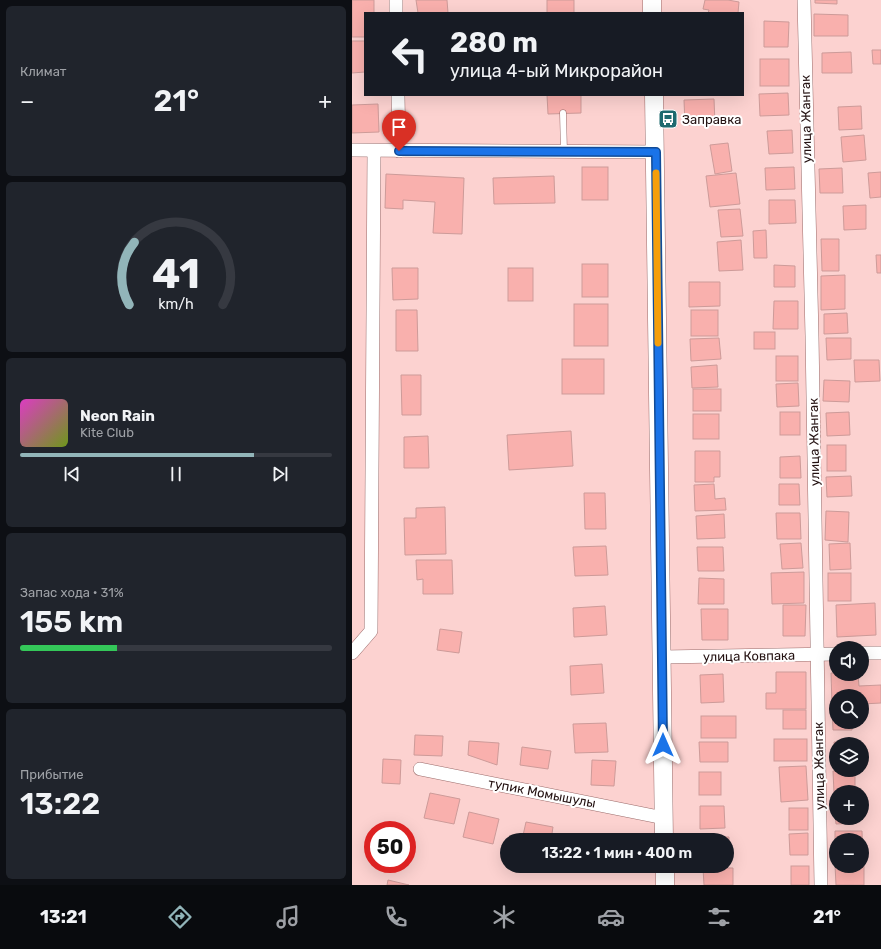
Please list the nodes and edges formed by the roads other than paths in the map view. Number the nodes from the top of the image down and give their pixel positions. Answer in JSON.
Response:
{"nodes":[{"id":1,"x":396,"y":0,"type":"edge"},
{"id":2,"x":652,"y":0,"type":"edge"},
{"id":3,"x":804,"y":0,"type":"edge"},
{"id":4,"x":396,"y":12,"type":"edge"},
{"id":5,"x":652,"y":12,"type":"edge"},
{"id":6,"x":398,"y":96,"type":"edge"},
{"id":7,"x":654,"y":96,"type":"edge"},
{"id":8,"x":563,"y":114,"type":"dead end"},
{"id":9,"x":352,"y":150,"type":"edge"},
{"id":10,"x":374,"y":151,"type":"junction"},
{"id":11,"x":399,"y":151,"type":"junction"},
{"id":12,"x":564,"y":152,"type":"junction"},
{"id":13,"x":656,"y":152,"type":"junction"},
{"id":14,"x":352,"y":653,"type":"edge"},
{"id":15,"x":869,"y":653,"type":"edge"},
{"id":16,"x":881,"y":653,"type":"edge"},
{"id":17,"x":829,"y":654,"type":"edge"},
{"id":18,"x":818,"y":655,"type":"junction"},
{"id":19,"x":663,"y":657,"type":"junction"},
{"id":20,"x":420,"y":769,"type":"dead end"},
{"id":21,"x":664,"y":818,"type":"junction"},
{"id":22,"x":664,"y":833,"type":"edge"},
{"id":23,"x":665,"y":873,"type":"edge"},
{"id":24,"x":665,"y":885,"type":"edge"},
{"id":25,"x":821,"y":885,"type":"edge"}],
"edges":[{"from":1,"to":4,"type":"street"},
{"from":2,"to":5,"type":"main road"},
{"from":3,"to":18,"type":"street","name":"улица Жангак"},
{"from":6,"to":11,"type":"street"},
{"from":7,"to":13,"type":"main road"},
{"from":8,"to":12,"type":"lane"},
{"from":9,"to":10,"type":"street"},
{"from":10,"to":11,"type":"street"},
{"from":10,"to":14,"type":"street"},
{"from":11,"to":12,"type":"street"},
{"from":12,"to":13,"type":"street"},
{"from":13,"to":19,"type":"main road"},
{"from":15,"to":16,"type":"street"},
{"from":17,"to":18,"type":"street","name":"улица Ковпака"},
{"from":18,"to":19,"type":"street","name":"улица Ковпака"},
{"from":18,"to":25,"type":"street","name":"улица Жангак"},
{"from":19,"to":21,"type":"main road"},
{"from":20,"to":21,"type":"street","name":"тупик Момышулы"},
{"from":21,"to":22,"type":"main road"},
{"from":23,"to":24,"type":"main road"}]}
